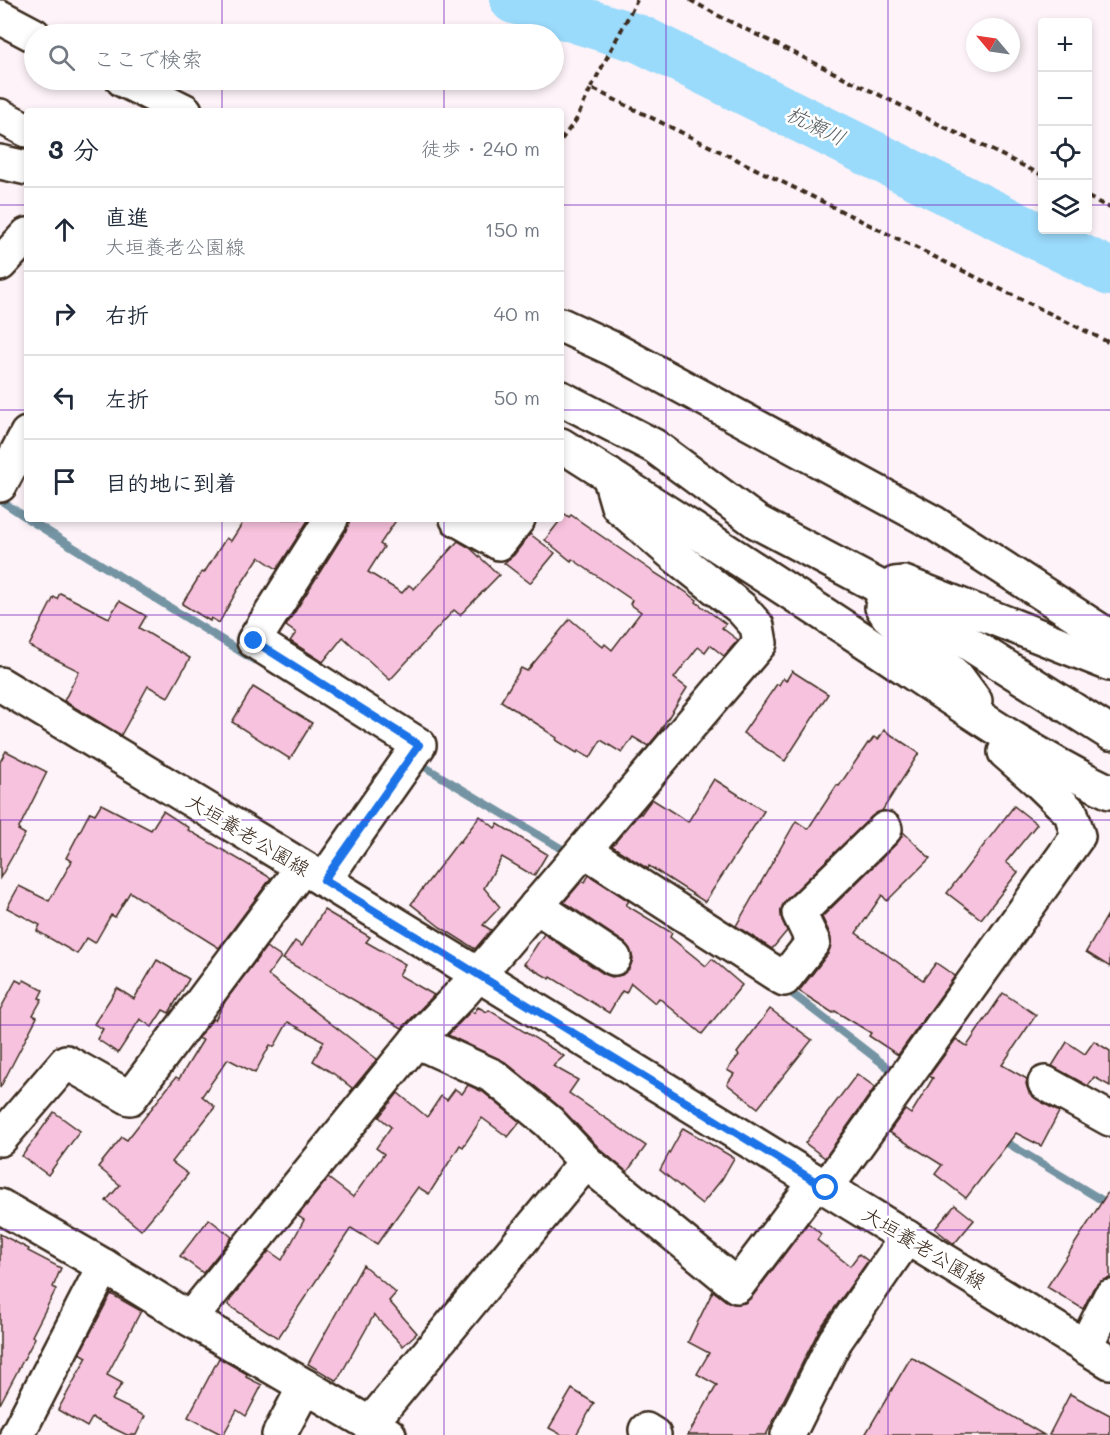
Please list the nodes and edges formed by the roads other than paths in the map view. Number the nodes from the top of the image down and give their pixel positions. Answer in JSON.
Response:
{"nodes":[{"id":1,"x":0,"y":17,"type":"edge"},
{"id":2,"x":24,"y":30,"type":"edge"},
{"id":3,"x":143,"y":90,"type":"edge"},
{"id":4,"x":179,"y":108,"type":"edge"},
{"id":5,"x":0,"y":116,"type":"edge"},
{"id":6,"x":24,"y":128,"type":"edge"},
{"id":7,"x":0,"y":162,"type":"edge"},
{"id":8,"x":24,"y":167,"type":"edge"},
{"id":9,"x":24,"y":237,"type":"edge"},
{"id":10,"x":0,"y":264,"type":"edge"},
{"id":11,"x":564,"y":326,"type":"edge"},
{"id":12,"x":564,"y":400,"type":"edge"},
{"id":13,"x":24,"y":440,"type":"edge"},
{"id":14,"x":564,"y":447,"type":"edge"},
{"id":15,"x":609,"y":475,"type":"junction"},
{"id":16,"x":0,"y":485,"type":"edge"},
{"id":17,"x":329,"y":522,"type":"edge"},
{"id":18,"x":462,"y":522,"type":"edge"},
{"id":19,"x":516,"y":522,"type":"edge"},
{"id":20,"x":717,"y":545,"type":"junction"},
{"id":21,"x":878,"y":586,"type":"junction"},
{"id":22,"x":1110,"y":637,"type":"edge"},
{"id":23,"x":1110,"y":664,"type":"edge"},
{"id":24,"x":0,"y":684,"type":"edge"},
{"id":25,"x":991,"y":726,"type":"junction"},
{"id":26,"x":1110,"y":733,"type":"edge"},
{"id":27,"x":1110,"y":792,"type":"edge"},
{"id":28,"x":885,"y":829,"type":"dead end"},
{"id":29,"x":584,"y":850,"type":"junction"},
{"id":30,"x":313,"y":874,"type":"junction"},
{"id":31,"x":536,"y":906,"type":"junction"},
{"id":32,"x":614,"y":958,"type":"dead end"},
{"id":33,"x":477,"y":975,"type":"junction"},
{"id":34,"x":416,"y":1041,"type":"junction"},
{"id":35,"x":1045,"y":1083,"type":"dead end"},
{"id":36,"x":1110,"y":1119,"type":"edge"},
{"id":37,"x":0,"y":1138,"type":"edge"},
{"id":38,"x":586,"y":1162,"type":"junction"},
{"id":39,"x":821,"y":1185,"type":"junction"},
{"id":40,"x":0,"y":1206,"type":"edge"},
{"id":41,"x":907,"y":1238,"type":"junction"},
{"id":42,"x":104,"y":1266,"type":"junction"},
{"id":43,"x":1110,"y":1297,"type":"edge"},
{"id":44,"x":190,"y":1319,"type":"junction"},
{"id":45,"x":1098,"y":1354,"type":"edge"},
{"id":46,"x":305,"y":1386,"type":"junction"},
{"id":47,"x":379,"y":1430,"type":"edge"},
{"id":48,"x":17,"y":1435,"type":"edge"},
{"id":49,"x":279,"y":1435,"type":"edge"},
{"id":50,"x":788,"y":1435,"type":"edge"}],
"edges":[{"from":1,"to":2,"type":"street"},
{"from":3,"to":4,"type":"street"},
{"from":5,"to":6,"type":"street"},
{"from":7,"to":8,"type":"street"},
{"from":9,"to":10,"type":"street"},
{"from":11,"to":22,"type":"street"},
{"from":12,"to":21,"type":"street"},
{"from":13,"to":16,"type":"street"},
{"from":14,"to":15,"type":"street"},
{"from":15,"to":20,"type":"street"},
{"from":15,"to":29,"type":"street"},
{"from":17,"to":30,"type":"street"},
{"from":18,"to":19,"type":"street"},
{"from":20,"to":21,"type":"street"},
{"from":20,"to":25,"type":"street"},
{"from":21,"to":23,"type":"street"},
{"from":21,"to":25,"type":"street"},
{"from":21,"to":26,"type":"street"},
{"from":24,"to":30,"type":"street","name":"大垣養老公園線"},
{"from":25,"to":27,"type":"street"},
{"from":25,"to":39,"type":"street"},
{"from":28,"to":29,"type":"street"},
{"from":29,"to":31,"type":"street"},
{"from":30,"to":33,"type":"street","name":"大垣養老公園線"},
{"from":30,"to":37,"type":"street"},
{"from":31,"to":32,"type":"street"},
{"from":31,"to":33,"type":"street"},
{"from":33,"to":34,"type":"street"},
{"from":33,"to":39,"type":"street","name":"大垣養老公園線"},
{"from":34,"to":38,"type":"street"},
{"from":34,"to":44,"type":"street"},
{"from":35,"to":36,"type":"street"},
{"from":38,"to":39,"type":"street"},
{"from":38,"to":47,"type":"street"},
{"from":39,"to":41,"type":"street","name":"大垣養老公園線"},
{"from":40,"to":42,"type":"street"},
{"from":41,"to":45,"type":"street","name":"大垣養老公園線"},
{"from":41,"to":50,"type":"street"},
{"from":42,"to":44,"type":"street"},
{"from":42,"to":48,"type":"street"},
{"from":43,"to":45,"type":"street"},
{"from":44,"to":46,"type":"street"},
{"from":46,"to":47,"type":"street"},
{"from":46,"to":49,"type":"street"}]}
